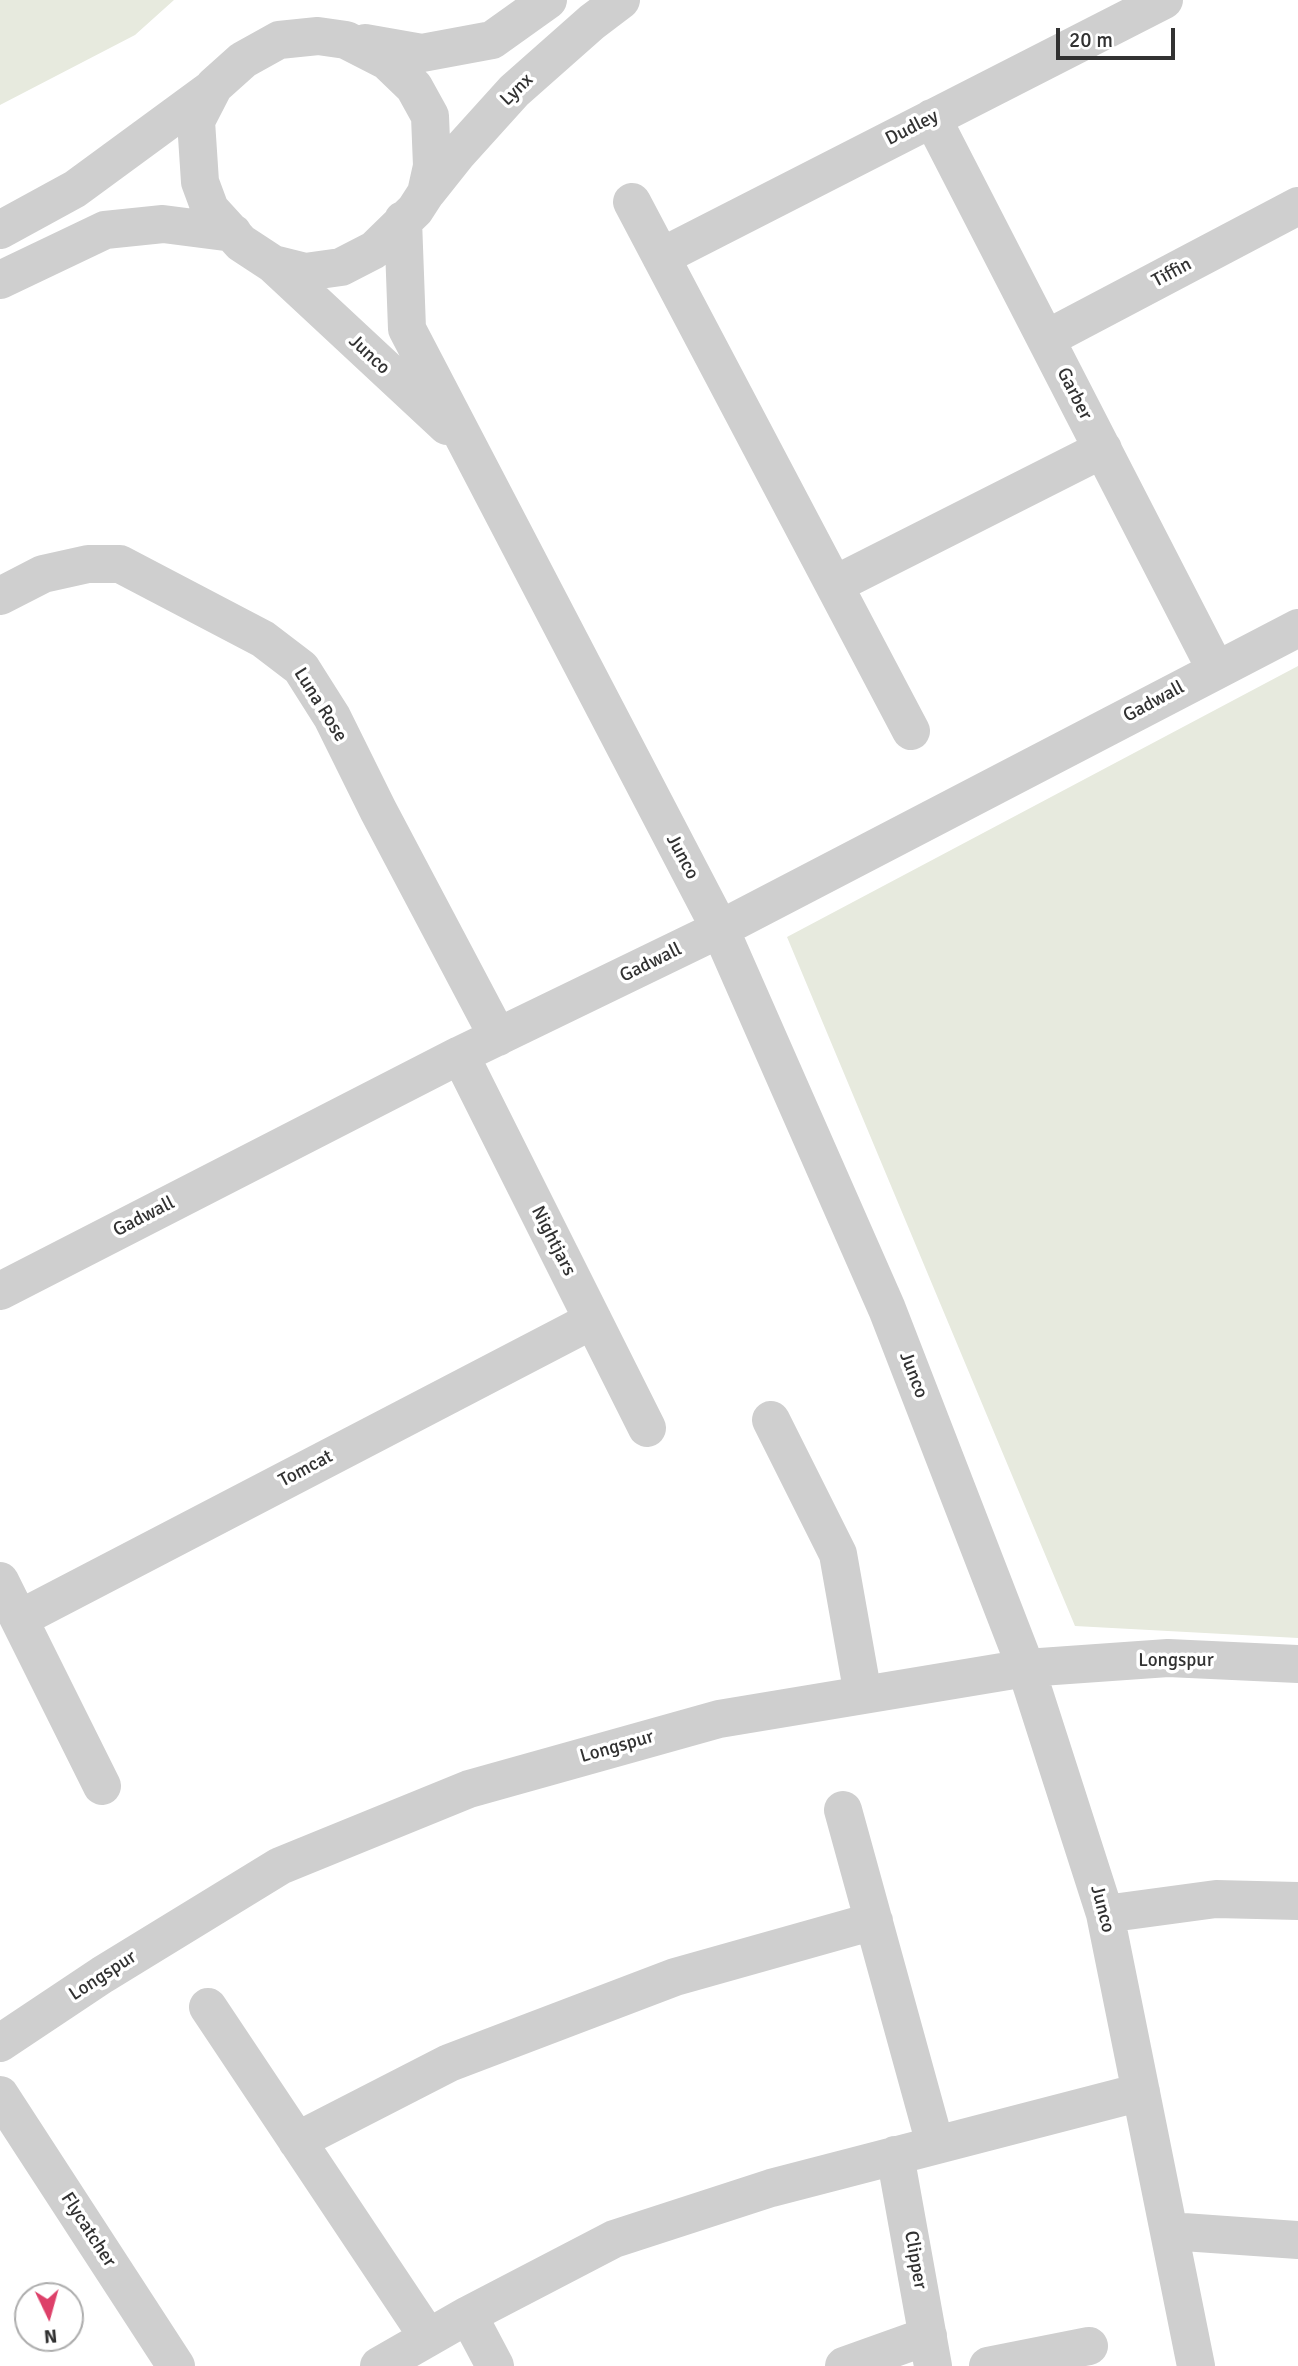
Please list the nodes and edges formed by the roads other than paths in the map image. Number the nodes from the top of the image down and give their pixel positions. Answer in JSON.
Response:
{"nodes":[{"id":1,"x":548,"y":0,"type":"edge"},
{"id":2,"x":621,"y":0,"type":"edge"},
{"id":3,"x":1164,"y":0,"type":"edge"},
{"id":4,"x":346,"y":40,"type":"junction"},
{"id":5,"x":214,"y":86,"type":"junction"},
{"id":6,"x":932,"y":118,"type":"junction"},
{"id":7,"x":632,"y":202,"type":"dead end"},
{"id":8,"x":1298,"y":206,"type":"edge"},
{"id":9,"x":414,"y":207,"type":"junction"},
{"id":10,"x":0,"y":230,"type":"edge"},
{"id":11,"x":233,"y":233,"type":"junction"},
{"id":12,"x":661,"y":257,"type":"junction"},
{"id":13,"x":273,"y":264,"type":"junction"},
{"id":14,"x":0,"y":280,"type":"edge"},
{"id":15,"x":1046,"y":339,"type":"junction"},
{"id":16,"x":466,"y":444,"type":"junction"},
{"id":17,"x":1103,"y":449,"type":"junction"},
{"id":18,"x":834,"y":585,"type":"junction"},
{"id":19,"x":0,"y":596,"type":"edge"},
{"id":20,"x":1298,"y":628,"type":"edge"},
{"id":21,"x":1216,"y":670,"type":"junction"},
{"id":22,"x":911,"y":731,"type":"dead end"},
{"id":23,"x":720,"y":929,"type":"junction"},
{"id":24,"x":498,"y":1037,"type":"junction"},
{"id":25,"x":460,"y":1055,"type":"junction"},
{"id":26,"x":0,"y":1291,"type":"edge"},
{"id":27,"x":593,"y":1320,"type":"junction"},
{"id":28,"x":771,"y":1420,"type":"dead end"},
{"id":29,"x":647,"y":1428,"type":"dead end"},
{"id":30,"x":0,"y":1581,"type":"edge"},
{"id":31,"x":19,"y":1619,"type":"junction"},
{"id":32,"x":1298,"y":1664,"type":"edge"},
{"id":33,"x":1026,"y":1668,"type":"junction"},
{"id":34,"x":863,"y":1695,"type":"junction"},
{"id":35,"x":102,"y":1786,"type":"dead end"},
{"id":36,"x":843,"y":1810,"type":"dead end"},
{"id":37,"x":1298,"y":1900,"type":"edge"},
{"id":38,"x":1105,"y":1914,"type":"junction"},
{"id":39,"x":874,"y":1921,"type":"junction"},
{"id":40,"x":208,"y":2007,"type":"dead end"},
{"id":41,"x":0,"y":2043,"type":"edge"},
{"id":42,"x":1141,"y":2092,"type":"junction"},
{"id":43,"x":0,"y":2095,"type":"edge"},
{"id":44,"x":297,"y":2141,"type":"junction"},
{"id":45,"x":935,"y":2144,"type":"junction"},
{"id":46,"x":895,"y":2155,"type":"junction"},
{"id":47,"x":1169,"y":2231,"type":"junction"},
{"id":48,"x":1298,"y":2239,"type":"edge"},
{"id":49,"x":468,"y":2315,"type":"junction"},
{"id":50,"x":428,"y":2337,"type":"junction"},
{"id":51,"x":1089,"y":2346,"type":"dead end"},
{"id":52,"x":931,"y":2351,"type":"edge"},
{"id":53,"x":170,"y":2364,"type":"edge"},
{"id":54,"x":379,"y":2366,"type":"edge"},
{"id":55,"x":495,"y":2366,"type":"edge"},
{"id":56,"x":844,"y":2366,"type":"edge"},
{"id":57,"x":988,"y":2366,"type":"edge"},
{"id":58,"x":1196,"y":2366,"type":"edge"}],
"edges":[{"from":1,"to":4,"type":"street"},
{"from":2,"to":9,"type":"street","name":"Lynx"},
{"from":3,"to":6,"type":"street","name":"Dudley"},
{"from":4,"to":5,"type":"street"},
{"from":4,"to":9,"type":"street"},
{"from":5,"to":10,"type":"street"},
{"from":5,"to":11,"type":"street"},
{"from":6,"to":12,"type":"street","name":"Dudley"},
{"from":6,"to":15,"type":"street","name":"Garber"},
{"from":7,"to":12,"type":"street"},
{"from":8,"to":15,"type":"street","name":"Tiffin"},
{"from":9,"to":13,"type":"street"},
{"from":9,"to":16,"type":"street","name":"Junco"},
{"from":11,"to":13,"type":"street"},
{"from":11,"to":14,"type":"street"},
{"from":12,"to":18,"type":"street"},
{"from":13,"to":16,"type":"street","name":"Junco"},
{"from":15,"to":17,"type":"street","name":"Garber"},
{"from":16,"to":23,"type":"street","name":"Junco"},
{"from":17,"to":18,"type":"street"},
{"from":17,"to":21,"type":"street","name":"Garber"},
{"from":18,"to":22,"type":"street"},
{"from":19,"to":24,"type":"street","name":"Luna Rose"},
{"from":20,"to":21,"type":"street","name":"Gadwall"},
{"from":21,"to":23,"type":"street","name":"Gadwall"},
{"from":23,"to":24,"type":"street","name":"Gadwall"},
{"from":23,"to":33,"type":"street","name":"Junco"},
{"from":24,"to":25,"type":"street","name":"Gadwall"},
{"from":25,"to":26,"type":"street","name":"Gadwall"},
{"from":25,"to":27,"type":"street","name":"Nightjars"},
{"from":27,"to":29,"type":"street","name":"Nightjars"},
{"from":27,"to":31,"type":"street","name":"Tomcat"},
{"from":28,"to":34,"type":"street"},
{"from":30,"to":31,"type":"street"},
{"from":31,"to":35,"type":"street"},
{"from":32,"to":33,"type":"street","name":"Longspur"},
{"from":33,"to":34,"type":"street","name":"Longspur"},
{"from":33,"to":38,"type":"street","name":"Junco"},
{"from":34,"to":41,"type":"street","name":"Longspur"},
{"from":36,"to":39,"type":"street"},
{"from":37,"to":38,"type":"street"},
{"from":38,"to":42,"type":"street","name":"Junco"},
{"from":39,"to":44,"type":"street"},
{"from":39,"to":45,"type":"street"},
{"from":40,"to":44,"type":"street"},
{"from":42,"to":45,"type":"street"},
{"from":42,"to":47,"type":"street","name":"Junco"},
{"from":43,"to":53,"type":"street","name":"Flycatcher"},
{"from":44,"to":50,"type":"street"},
{"from":45,"to":46,"type":"street"},
{"from":46,"to":49,"type":"street"},
{"from":46,"to":52,"type":"street","name":"Clipper"},
{"from":47,"to":48,"type":"street"},
{"from":47,"to":58,"type":"street","name":"Junco"},
{"from":49,"to":50,"type":"street"},
{"from":49,"to":55,"type":"street"},
{"from":50,"to":54,"type":"street"},
{"from":51,"to":57,"type":"street"},
{"from":52,"to":56,"type":"street"}]}
